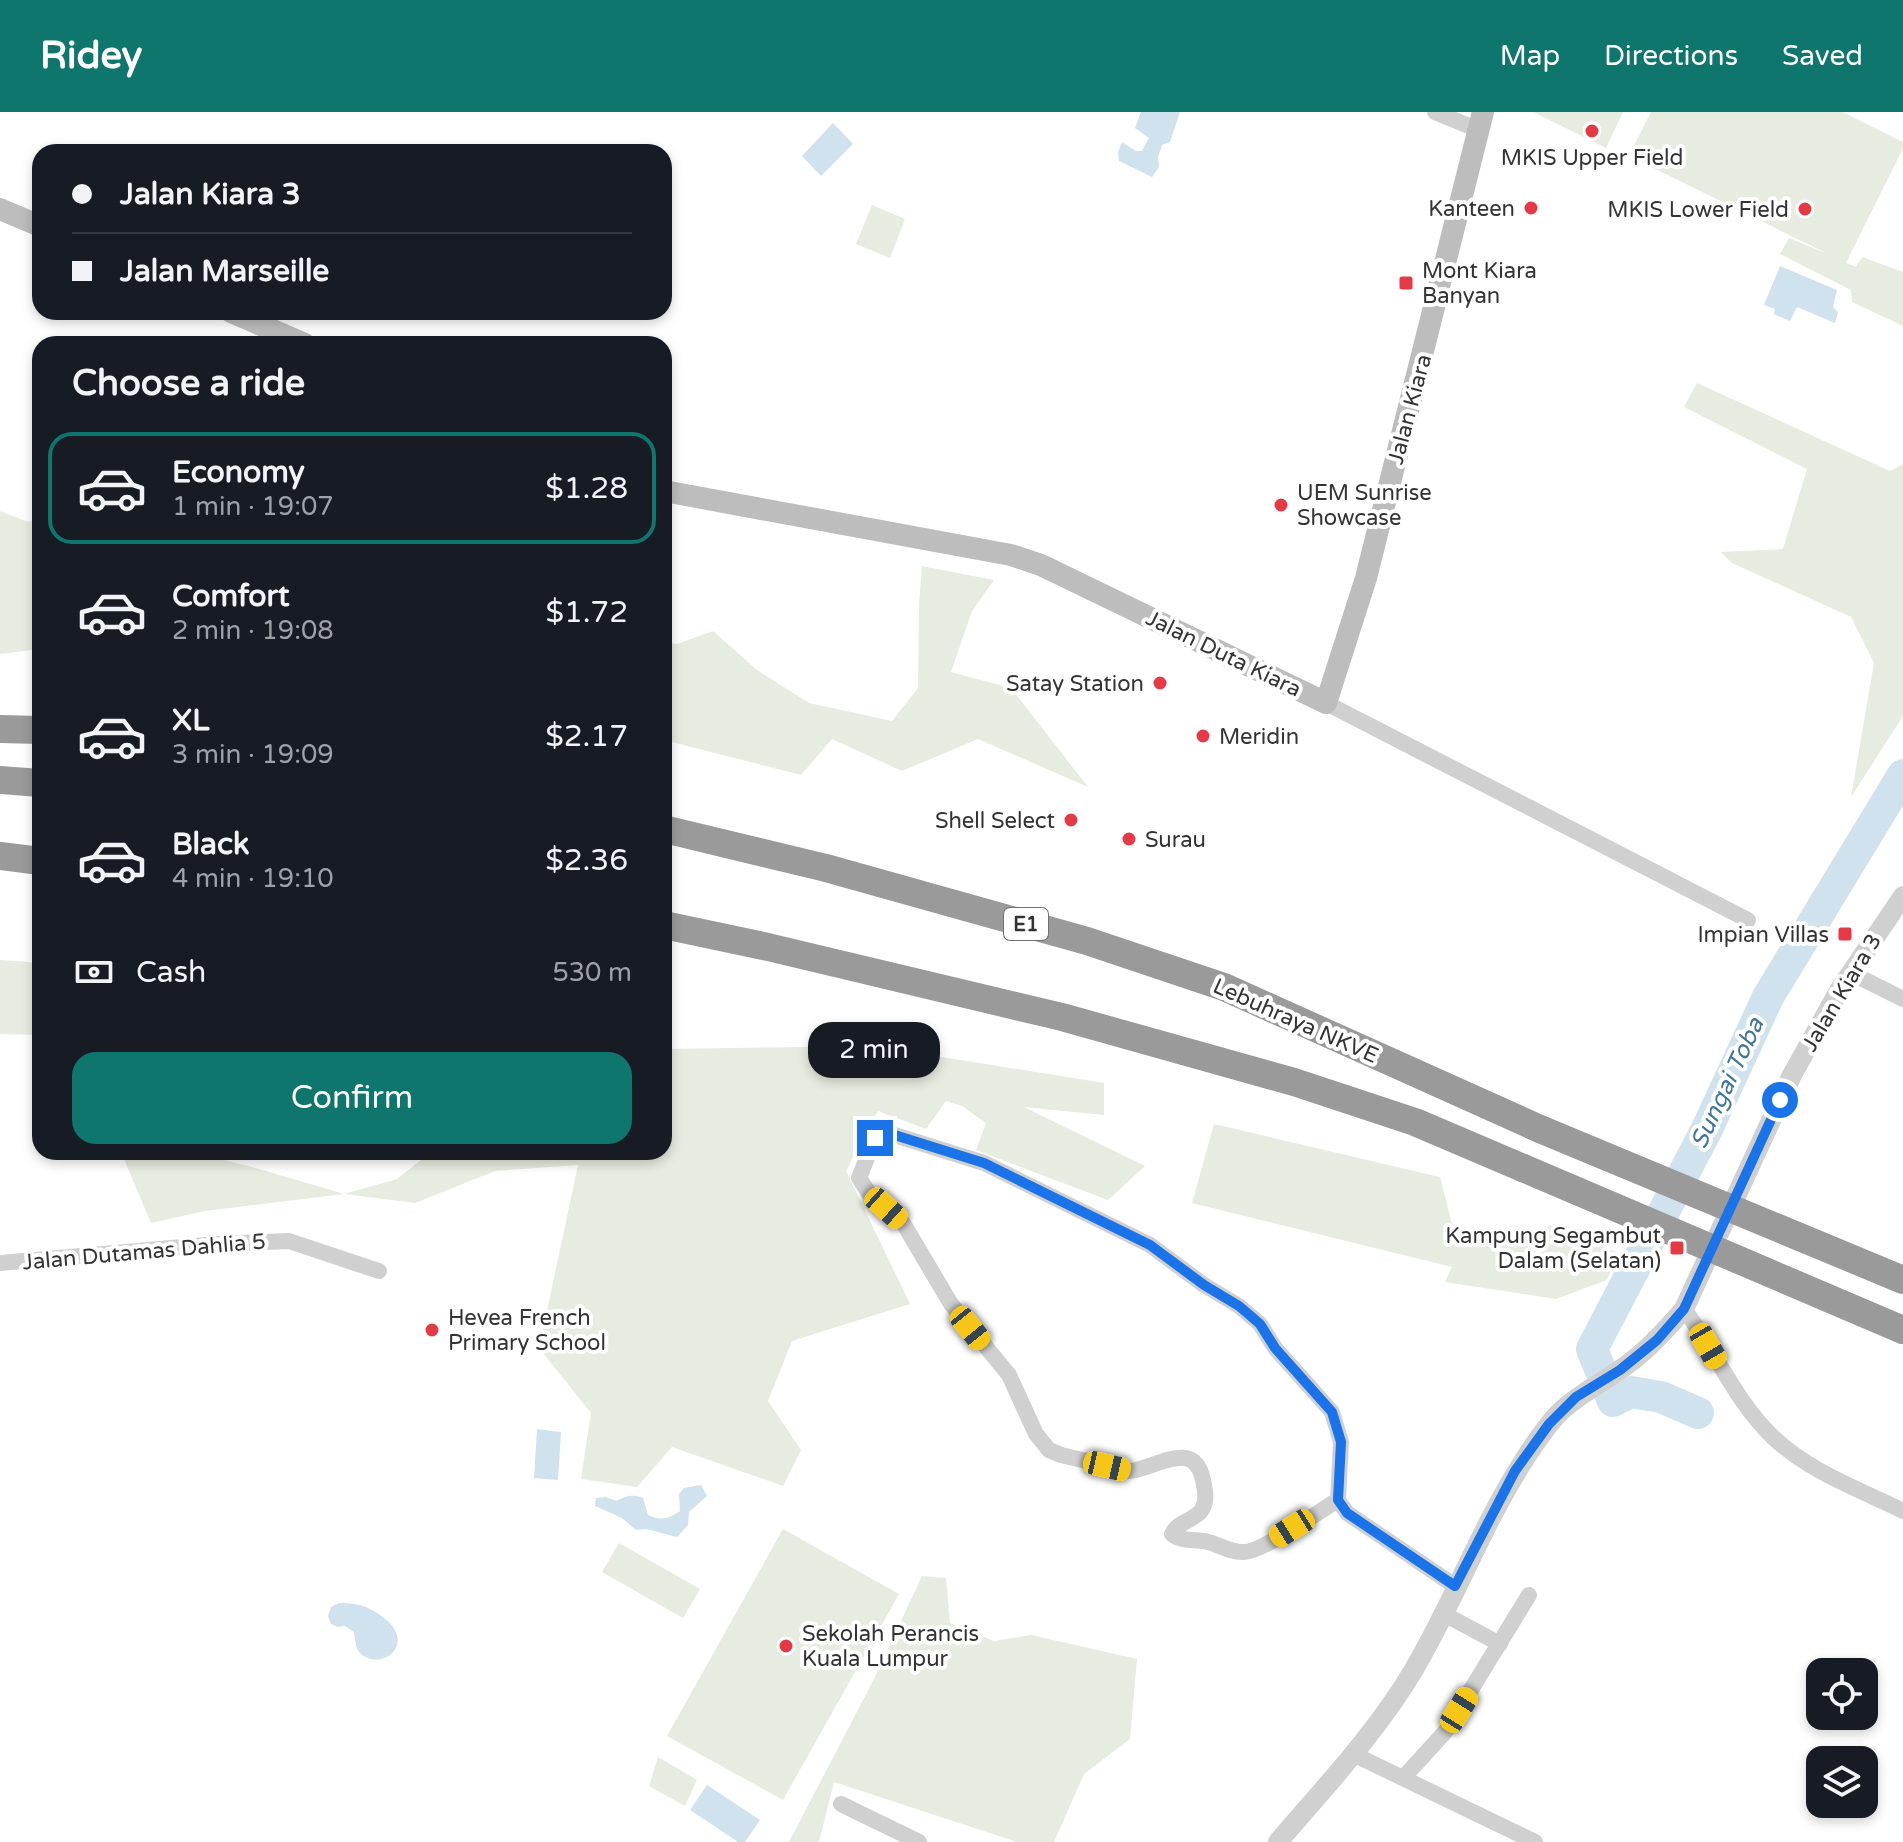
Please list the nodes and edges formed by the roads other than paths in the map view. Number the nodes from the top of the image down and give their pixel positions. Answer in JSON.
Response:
{"nodes":[{"id":1,"x":1435,"y":112,"type":"edge"},
{"id":2,"x":1481,"y":121,"type":"edge"},
{"id":3,"x":0,"y":209,"type":"edge"},
{"id":4,"x":32,"y":223,"type":"edge"},
{"id":5,"x":250,"y":320,"type":"edge"},
{"id":6,"x":286,"y":336,"type":"edge"},
{"id":7,"x":672,"y":492,"type":"edge"},
{"id":8,"x":1326,"y":703,"type":"junction"},
{"id":9,"x":0,"y":729,"type":"edge"},
{"id":10,"x":32,"y":730,"type":"edge"},
{"id":11,"x":0,"y":780,"type":"edge"},
{"id":12,"x":32,"y":782,"type":"edge"},
{"id":13,"x":672,"y":831,"type":"edge"},
{"id":14,"x":0,"y":856,"type":"edge"},
{"id":15,"x":32,"y":860,"type":"edge"},
{"id":16,"x":1903,"y":896,"type":"edge"},
{"id":17,"x":1748,"y":920,"type":"dead end"},
{"id":18,"x":672,"y":927,"type":"edge"},
{"id":19,"x":1851,"y":973,"type":"junction"},
{"id":20,"x":1903,"y":999,"type":"edge"},
{"id":21,"x":0,"y":1263,"type":"edge"},
{"id":22,"x":379,"y":1271,"type":"dead end"},
{"id":23,"x":1903,"y":1280,"type":"edge"},
{"id":24,"x":1684,"y":1309,"type":"junction"},
{"id":25,"x":1903,"y":1330,"type":"edge"},
{"id":26,"x":1338,"y":1500,"type":"junction"},
{"id":27,"x":1903,"y":1511,"type":"edge"},
{"id":28,"x":1455,"y":1586,"type":"junction"},
{"id":29,"x":1529,"y":1595,"type":"dead end"},
{"id":30,"x":1442,"y":1613,"type":"junction"},
{"id":31,"x":1500,"y":1644,"type":"junction"},
{"id":32,"x":1353,"y":1754,"type":"junction"},
{"id":33,"x":1404,"y":1777,"type":"junction"},
{"id":34,"x":841,"y":1804,"type":"dead end"},
{"id":35,"x":919,"y":1842,"type":"edge"},
{"id":36,"x":1278,"y":1842,"type":"edge"},
{"id":37,"x":1535,"y":1842,"type":"edge"}],
"edges":[{"from":1,"to":2,"type":"street"},
{"from":2,"to":8,"type":"main road","name":"Jalan Kiara"},
{"from":3,"to":4,"type":"main road"},
{"from":5,"to":6,"type":"main road"},
{"from":7,"to":8,"type":"main road","name":"Jalan Duta Kiara"},
{"from":8,"to":17,"type":"street","name":"Jalan Duta Kiara"},
{"from":9,"to":10,"type":"highway"},
{"from":11,"to":12,"type":"highway"},
{"from":13,"to":23,"type":"highway","name":"Lebuhraya NKVE","number":"E1","bridge":true},
{"from":14,"to":15,"type":"highway"},
{"from":16,"to":19,"type":"street","name":"Jalan Kiara 3"},
{"from":18,"to":25,"type":"highway","bridge":true},
{"from":19,"to":20,"type":"street"},
{"from":19,"to":24,"type":"street","name":"Jalan Kiara 3"},
{"from":21,"to":22,"type":"street","name":"Jalan Dutamas Dahlia 5"},
{"from":24,"to":27,"type":"street"},
{"from":24,"to":28,"type":"street","name":"Jalan Kiara 3"},
{"from":26,"to":26,"type":"street"},
{"from":26,"to":28,"type":"street"},
{"from":28,"to":30,"type":"street","name":"Jalan Kiara 3"},
{"from":29,"to":31,"type":"street"},
{"from":30,"to":31,"type":"street"},
{"from":30,"to":32,"type":"street","name":"Jalan Kiara 3"},
{"from":31,"to":33,"type":"street"},
{"from":32,"to":33,"type":"street"},
{"from":32,"to":36,"type":"street","name":"Jalan Kiara 3"},
{"from":33,"to":37,"type":"street"},
{"from":34,"to":35,"type":"street"}]}
